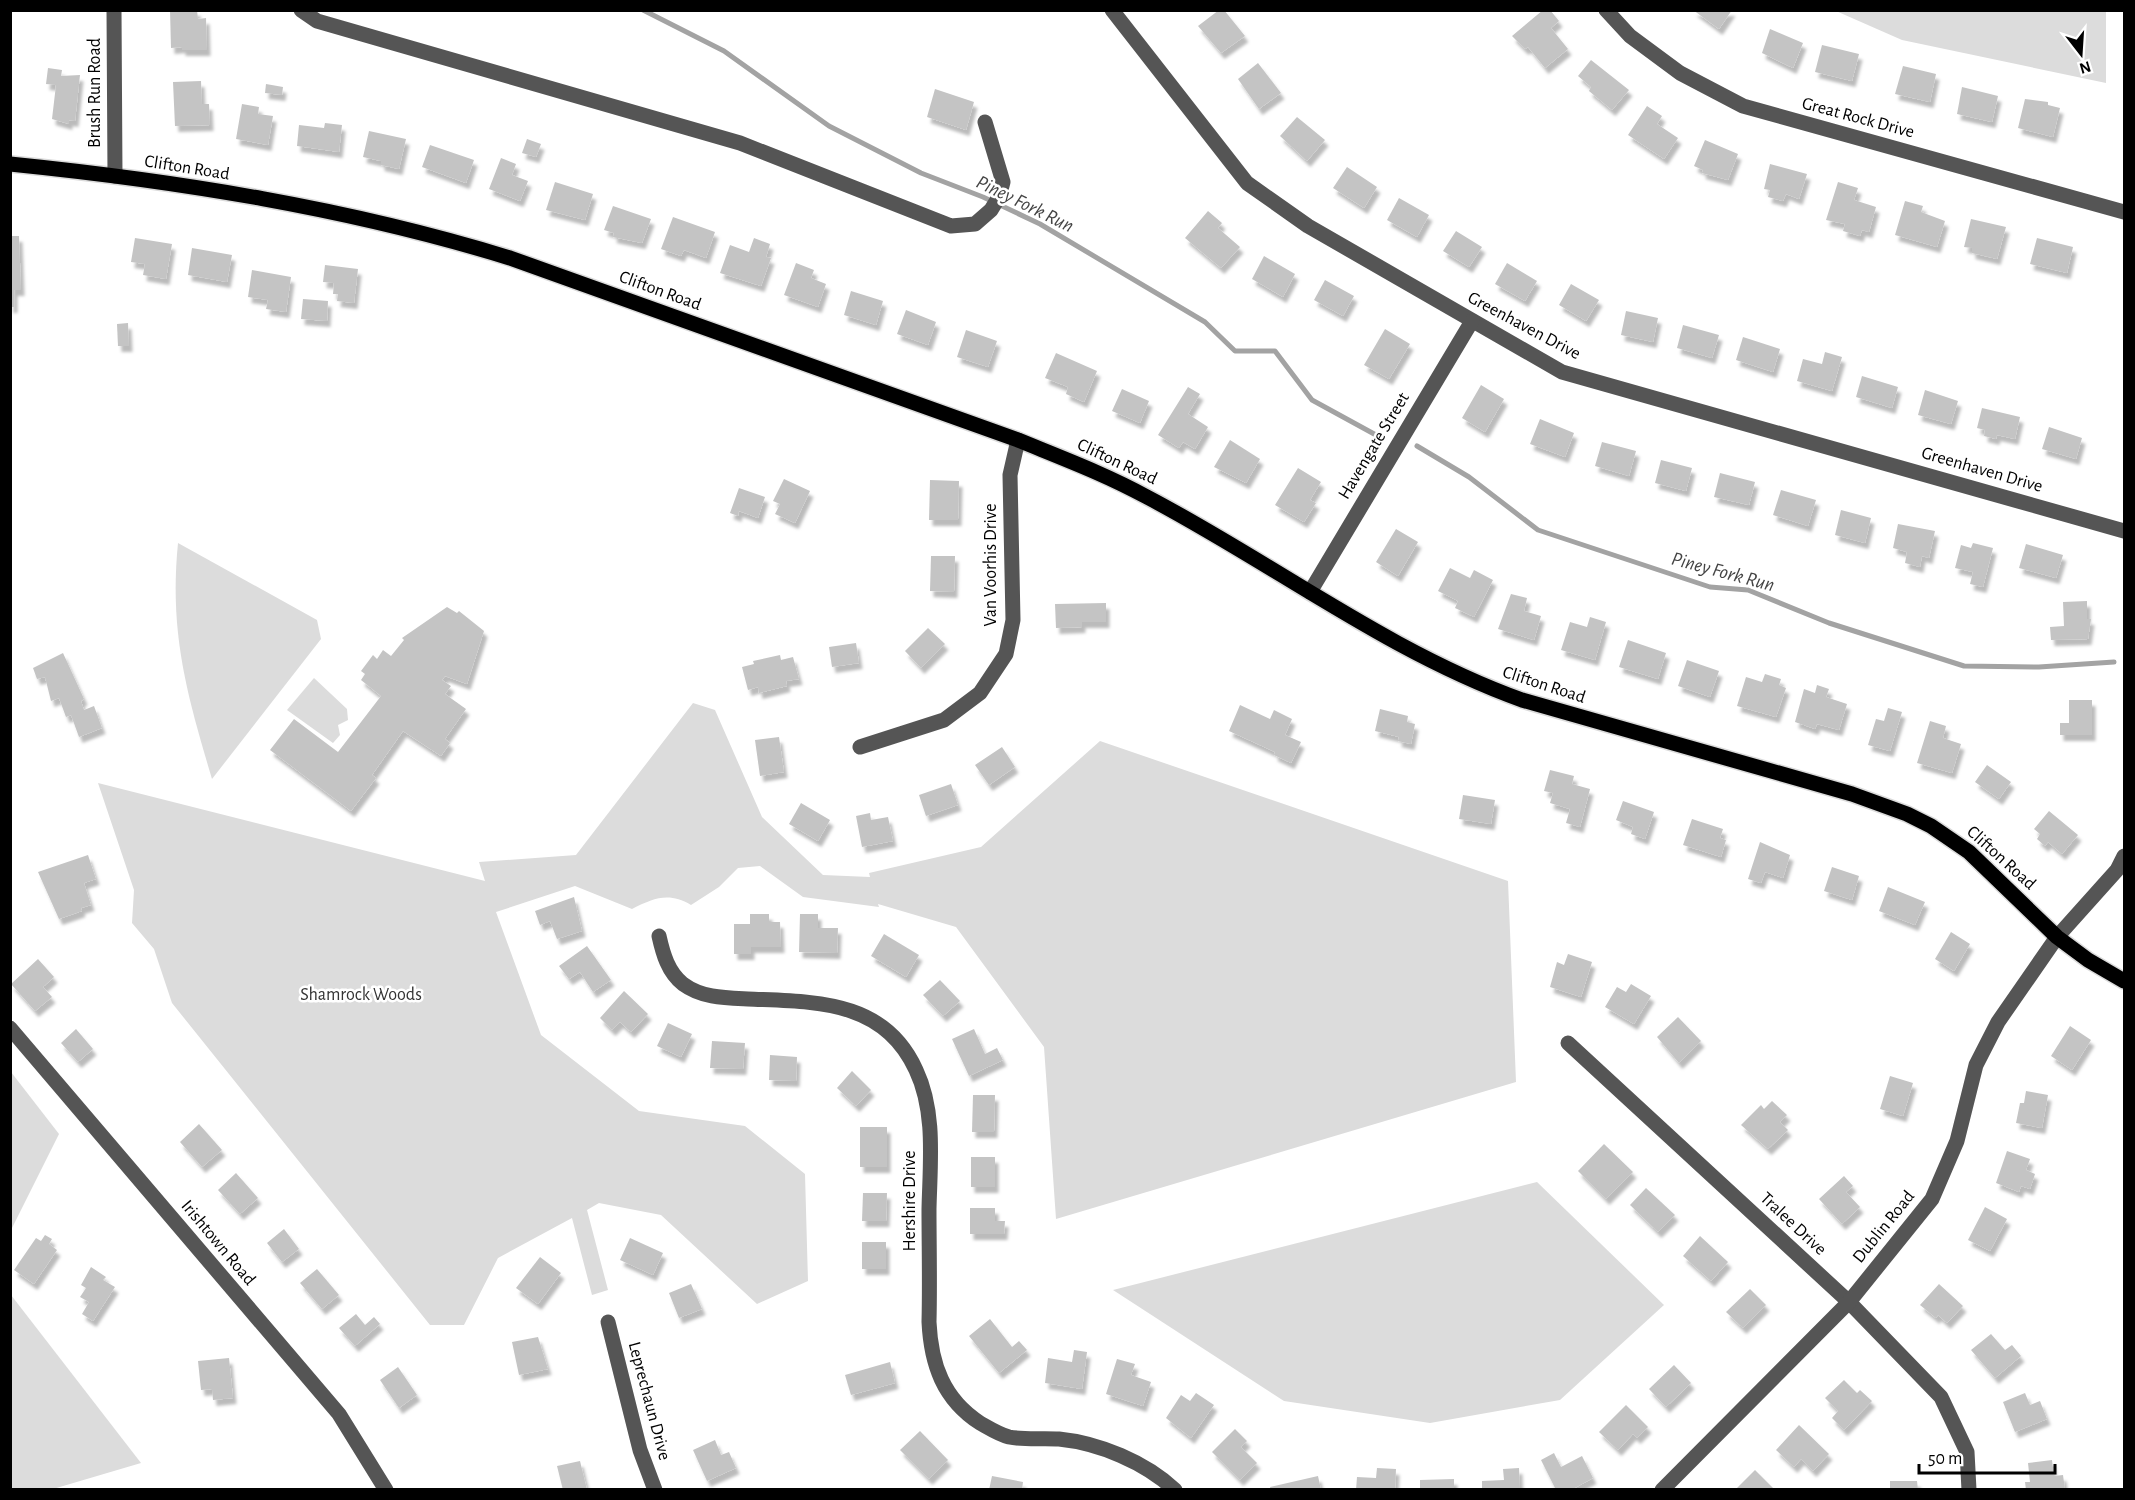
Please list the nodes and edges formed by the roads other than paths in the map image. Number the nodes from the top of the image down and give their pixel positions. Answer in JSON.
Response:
{"nodes":[{"id":1,"x":114,"y":10,"type":"edge"},
{"id":2,"x":301,"y":10,"type":"edge"},
{"id":3,"x":1112,"y":10,"type":"edge"},
{"id":4,"x":1606,"y":10,"type":"edge"},
{"id":5,"x":985,"y":122,"type":"dead end"},
{"id":6,"x":10,"y":164,"type":"edge"},
{"id":7,"x":115,"y":176,"type":"junction"},
{"id":8,"x":2124,"y":212,"type":"edge"},
{"id":9,"x":1472,"y":321,"type":"junction"},
{"id":10,"x":1018,"y":440,"type":"junction"},
{"id":11,"x":2124,"y":531,"type":"edge"},
{"id":12,"x":1310,"y":592,"type":"junction"},
{"id":13,"x":860,"y":747,"type":"dead end"},
{"id":14,"x":2124,"y":856,"type":"edge"},
{"id":15,"x":659,"y":936,"type":"dead end"},
{"id":16,"x":2057,"y":937,"type":"junction"},
{"id":17,"x":2124,"y":981,"type":"edge"},
{"id":18,"x":10,"y":1028,"type":"edge"},
{"id":19,"x":1568,"y":1043,"type":"dead end"},
{"id":20,"x":1849,"y":1302,"type":"junction"},
{"id":21,"x":608,"y":1322,"type":"dead end"},
{"id":22,"x":386,"y":1490,"type":"edge"},
{"id":23,"x":655,"y":1490,"type":"edge"},
{"id":24,"x":1174,"y":1490,"type":"edge"},
{"id":25,"x":1662,"y":1490,"type":"edge"},
{"id":26,"x":1969,"y":1490,"type":"edge"}],
"edges":[{"from":1,"to":7,"type":"street","name":"Brush Run Road"},
{"from":2,"to":5,"type":"street"},
{"from":3,"to":9,"type":"street","name":"Greenhaven Drive"},
{"from":4,"to":8,"type":"street","name":"Great Rock Drive"},
{"from":6,"to":7,"type":"main road","name":"Clifton Road"},
{"from":7,"to":10,"type":"main road","name":"Clifton Road"},
{"from":9,"to":11,"type":"street","name":"Greenhaven Drive"},
{"from":9,"to":12,"type":"street","name":"Havengate Street"},
{"from":10,"to":12,"type":"main road","name":"Clifton Road"},
{"from":10,"to":13,"type":"street","name":"Van Voorhis Drive"},
{"from":12,"to":16,"type":"main road","name":"Clifton Road"},
{"from":14,"to":16,"type":"street","name":"Dublin Road"},
{"from":15,"to":24,"type":"street","name":"Hershire Drive"},
{"from":16,"to":17,"type":"main road","name":"Clifton Road"},
{"from":16,"to":20,"type":"street","name":"Dublin Road"},
{"from":18,"to":22,"type":"street","name":"Irishtown Road"},
{"from":19,"to":20,"type":"street","name":"Tralee Drive"},
{"from":20,"to":25,"type":"street","name":"Dublin Road"},
{"from":20,"to":26,"type":"street","name":"Tralee Drive"},
{"from":21,"to":23,"type":"street","name":"Leprechaun Drive"}]}
